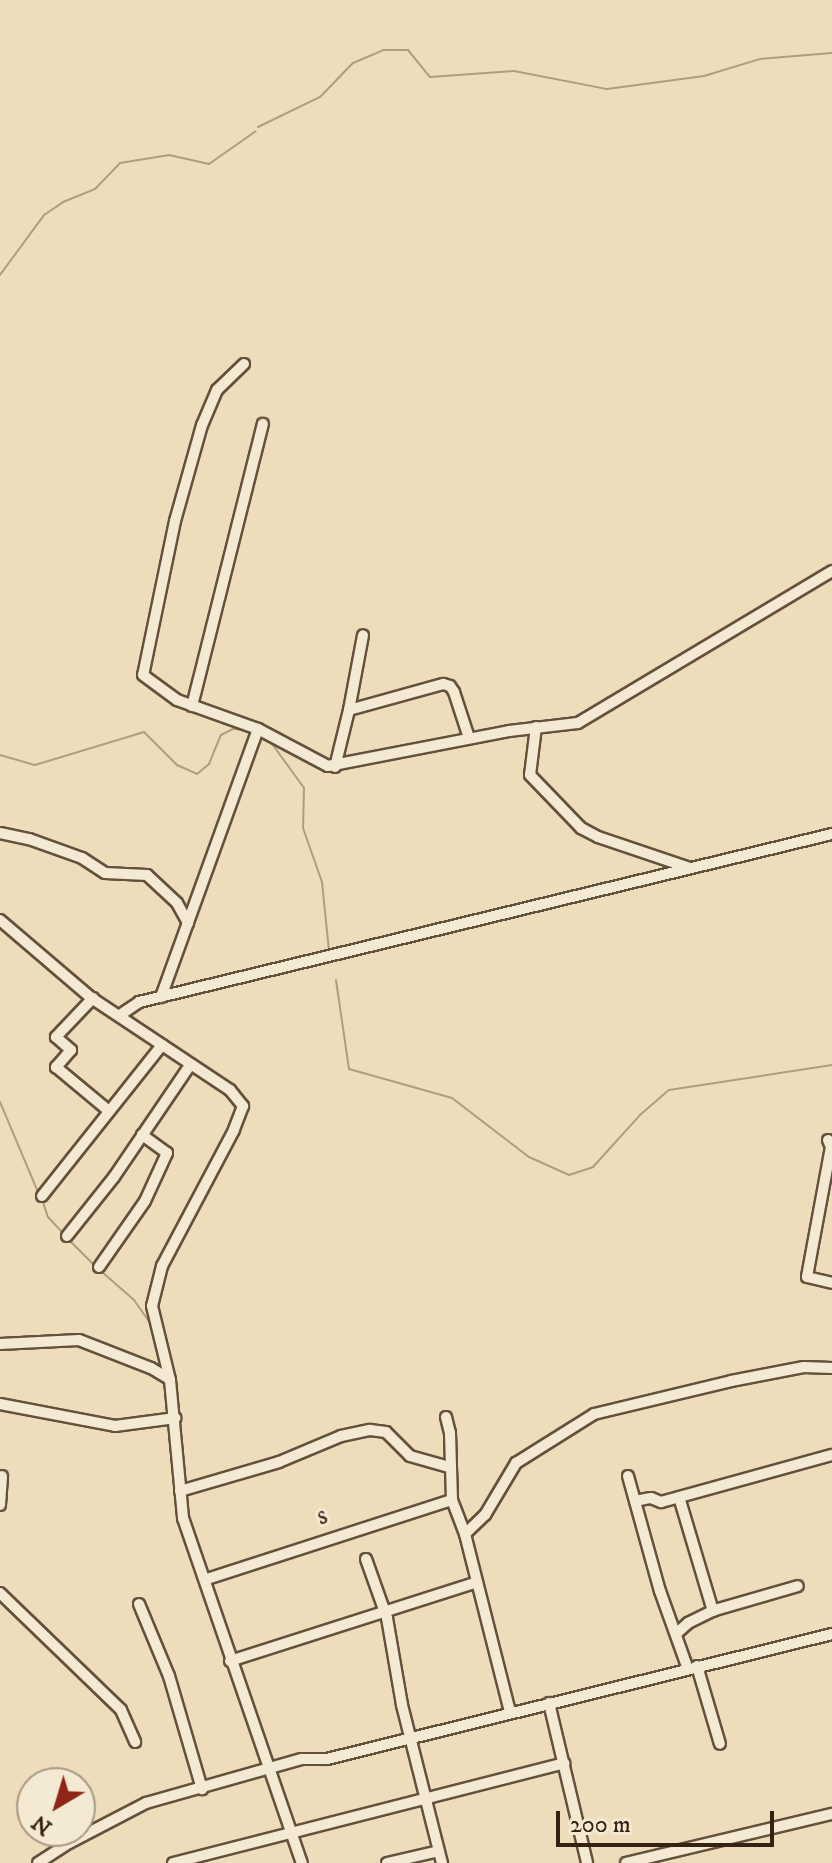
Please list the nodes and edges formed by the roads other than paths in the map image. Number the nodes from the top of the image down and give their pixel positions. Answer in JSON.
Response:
{"nodes":[{"id":1,"x":244,"y":364,"type":"dead end"},
{"id":2,"x":263,"y":424,"type":"dead end"},
{"id":3,"x":832,"y":571,"type":"edge"},
{"id":4,"x":363,"y":635,"type":"dead end"},
{"id":5,"x":192,"y":706,"type":"junction"},
{"id":6,"x":349,"y":710,"type":"junction"},
{"id":7,"x":536,"y":727,"type":"junction"},
{"id":8,"x":258,"y":729,"type":"junction"},
{"id":9,"x":469,"y":738,"type":"junction"},
{"id":10,"x":335,"y":767,"type":"junction"},
{"id":11,"x":0,"y":833,"type":"edge"},
{"id":12,"x":832,"y":834,"type":"edge"},
{"id":13,"x":690,"y":868,"type":"junction"},
{"id":14,"x":0,"y":920,"type":"edge"},
{"id":15,"x":188,"y":923,"type":"junction"},
{"id":16,"x":161,"y":997,"type":"junction"},
{"id":17,"x":93,"y":998,"type":"junction"},
{"id":18,"x":120,"y":1015,"type":"junction"},
{"id":19,"x":162,"y":1045,"type":"junction"},
{"id":20,"x":190,"y":1065,"type":"junction"},
{"id":21,"x":109,"y":1111,"type":"junction"},
{"id":22,"x":142,"y":1135,"type":"junction"},
{"id":23,"x":828,"y":1140,"type":"dead end"},
{"id":24,"x":42,"y":1196,"type":"dead end"},
{"id":25,"x":67,"y":1236,"type":"dead end"},
{"id":26,"x":99,"y":1267,"type":"dead end"},
{"id":27,"x":832,"y":1283,"type":"edge"},
{"id":28,"x":0,"y":1344,"type":"edge"},
{"id":29,"x":832,"y":1368,"type":"edge"},
{"id":30,"x":170,"y":1380,"type":"junction"},
{"id":31,"x":0,"y":1404,"type":"edge"},
{"id":32,"x":446,"y":1417,"type":"dead end"},
{"id":33,"x":175,"y":1418,"type":"junction"},
{"id":34,"x":832,"y":1455,"type":"edge"},
{"id":35,"x":449,"y":1467,"type":"junction"},
{"id":36,"x":2,"y":1476,"type":"edge"},
{"id":37,"x":628,"y":1476,"type":"dead end"},
{"id":38,"x":180,"y":1491,"type":"junction"},
{"id":39,"x":679,"y":1497,"type":"junction"},
{"id":40,"x":452,"y":1500,"type":"junction"},
{"id":41,"x":635,"y":1501,"type":"junction"},
{"id":42,"x":0,"y":1505,"type":"edge"},
{"id":43,"x":465,"y":1534,"type":"junction"},
{"id":44,"x":366,"y":1559,"type":"dead end"},
{"id":45,"x":207,"y":1579,"type":"junction"},
{"id":46,"x":477,"y":1582,"type":"junction"},
{"id":47,"x":798,"y":1586,"type":"dead end"},
{"id":48,"x":0,"y":1593,"type":"edge"},
{"id":49,"x":139,"y":1604,"type":"dead end"},
{"id":50,"x":383,"y":1610,"type":"junction"},
{"id":51,"x":713,"y":1611,"type":"junction"},
{"id":52,"x":677,"y":1633,"type":"junction"},
{"id":53,"x":832,"y":1634,"type":"edge"},
{"id":54,"x":230,"y":1661,"type":"junction"},
{"id":55,"x":692,"y":1668,"type":"junction"},
{"id":56,"x":549,"y":1703,"type":"junction"},
{"id":57,"x":510,"y":1712,"type":"junction"},
{"id":58,"x":411,"y":1738,"type":"junction"},
{"id":59,"x":135,"y":1742,"type":"dead end"},
{"id":60,"x":720,"y":1744,"type":"dead end"},
{"id":61,"x":564,"y":1763,"type":"junction"},
{"id":62,"x":269,"y":1769,"type":"junction"},
{"id":63,"x":202,"y":1789,"type":"junction"},
{"id":64,"x":426,"y":1798,"type":"junction"},
{"id":65,"x":832,"y":1814,"type":"edge"},
{"id":66,"x":292,"y":1832,"type":"junction"},
{"id":67,"x":439,"y":1851,"type":"junction"},
{"id":68,"x":38,"y":1863,"type":"edge"},
{"id":69,"x":173,"y":1863,"type":"edge"},
{"id":70,"x":302,"y":1863,"type":"edge"},
{"id":71,"x":387,"y":1863,"type":"edge"},
{"id":72,"x":442,"y":1863,"type":"edge"},
{"id":73,"x":587,"y":1863,"type":"edge"},
{"id":74,"x":626,"y":1863,"type":"edge"}],
"edges":[{"from":1,"to":5,"type":"street"},
{"from":2,"to":5,"type":"street"},
{"from":3,"to":7,"type":"street"},
{"from":4,"to":6,"type":"street"},
{"from":5,"to":8,"type":"street"},
{"from":6,"to":9,"type":"street"},
{"from":6,"to":10,"type":"street"},
{"from":7,"to":9,"type":"street"},
{"from":7,"to":13,"type":"street"},
{"from":8,"to":10,"type":"street"},
{"from":8,"to":15,"type":"street"},
{"from":9,"to":10,"type":"street"},
{"from":11,"to":15,"type":"street"},
{"from":12,"to":13,"type":"street"},
{"from":13,"to":16,"type":"street"},
{"from":14,"to":17,"type":"street"},
{"from":15,"to":16,"type":"street"},
{"from":16,"to":18,"type":"street"},
{"from":17,"to":18,"type":"street"},
{"from":17,"to":21,"type":"street"},
{"from":18,"to":19,"type":"street"},
{"from":19,"to":20,"type":"street"},
{"from":19,"to":21,"type":"street"},
{"from":20,"to":22,"type":"street"},
{"from":20,"to":30,"type":"street"},
{"from":21,"to":24,"type":"street"},
{"from":22,"to":25,"type":"street"},
{"from":22,"to":26,"type":"street"},
{"from":23,"to":27,"type":"street"},
{"from":28,"to":30,"type":"street"},
{"from":29,"to":43,"type":"street"},
{"from":30,"to":33,"type":"street"},
{"from":31,"to":33,"type":"street"},
{"from":32,"to":35,"type":"street"},
{"from":33,"to":38,"type":"street"},
{"from":34,"to":39,"type":"street"},
{"from":35,"to":38,"type":"street"},
{"from":35,"to":40,"type":"street"},
{"from":36,"to":42,"type":"street"},
{"from":37,"to":41,"type":"street"},
{"from":38,"to":45,"type":"street"},
{"from":39,"to":41,"type":"street"},
{"from":39,"to":51,"type":"street"},
{"from":40,"to":43,"type":"street"},
{"from":40,"to":45,"type":"street","name":"s"},
{"from":41,"to":52,"type":"street"},
{"from":43,"to":46,"type":"street"},
{"from":44,"to":50,"type":"street"},
{"from":45,"to":54,"type":"street"},
{"from":46,"to":50,"type":"street"},
{"from":46,"to":57,"type":"street"},
{"from":47,"to":51,"type":"street"},
{"from":48,"to":59,"type":"street"},
{"from":49,"to":63,"type":"street"},
{"from":50,"to":54,"type":"street"},
{"from":50,"to":58,"type":"street"},
{"from":51,"to":52,"type":"street"},
{"from":52,"to":55,"type":"street"},
{"from":53,"to":55,"type":"street"},
{"from":54,"to":62,"type":"street"},
{"from":55,"to":56,"type":"street"},
{"from":55,"to":60,"type":"street"},
{"from":56,"to":57,"type":"street"},
{"from":56,"to":61,"type":"street"},
{"from":57,"to":58,"type":"street"},
{"from":58,"to":62,"type":"street"},
{"from":58,"to":64,"type":"street"},
{"from":61,"to":64,"type":"street"},
{"from":61,"to":73,"type":"street"},
{"from":62,"to":63,"type":"street"},
{"from":62,"to":66,"type":"street"},
{"from":63,"to":68,"type":"street"},
{"from":64,"to":66,"type":"street"},
{"from":64,"to":67,"type":"street"},
{"from":65,"to":74,"type":"street"},
{"from":66,"to":69,"type":"street"},
{"from":66,"to":70,"type":"street"},
{"from":67,"to":71,"type":"street"},
{"from":67,"to":72,"type":"street"}]}
